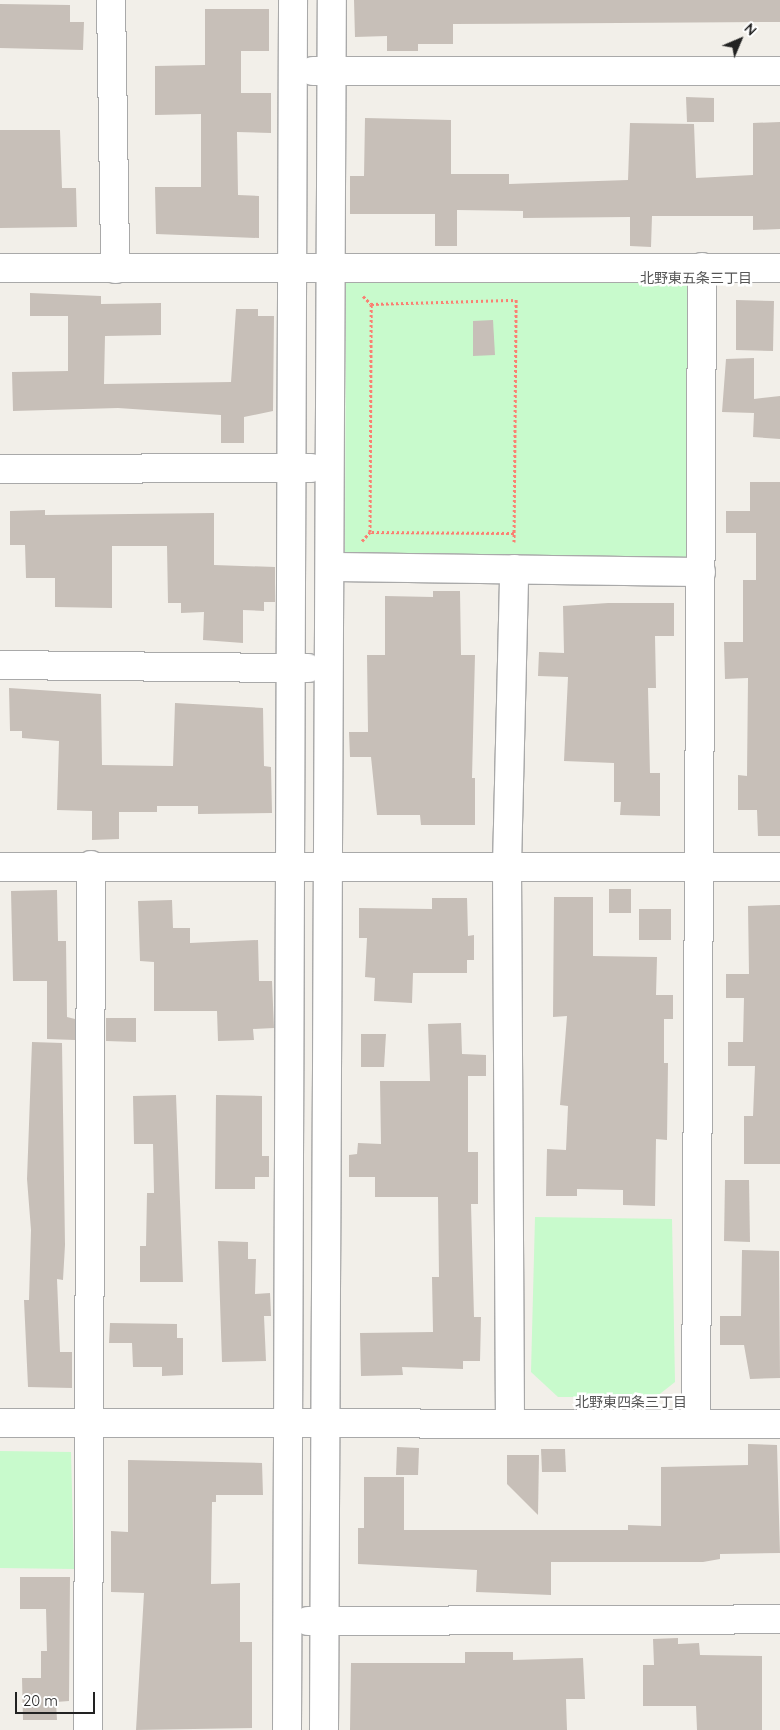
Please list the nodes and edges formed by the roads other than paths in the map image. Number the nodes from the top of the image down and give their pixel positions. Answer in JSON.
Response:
{"nodes":[{"id":1,"x":111,"y":0,"type":"edge"},
{"id":2,"x":292,"y":0,"type":"edge"},
{"id":3,"x":332,"y":0,"type":"edge"},
{"id":4,"x":332,"y":71,"type":"junction"},
{"id":5,"x":780,"y":71,"type":"edge"},
{"id":6,"x":294,"y":72,"type":"junction"},
{"id":7,"x":702,"y":267,"type":"junction"},
{"id":8,"x":0,"y":268,"type":"edge"},
{"id":9,"x":293,"y":268,"type":"junction"},
{"id":10,"x":332,"y":268,"type":"junction"},
{"id":11,"x":780,"y":268,"type":"edge"},
{"id":12,"x":115,"y":269,"type":"junction"},
{"id":13,"x":292,"y":467,"type":"junction"},
{"id":14,"x":332,"y":468,"type":"junction"},
{"id":15,"x":0,"y":469,"type":"edge"},
{"id":16,"x":332,"y":567,"type":"junction"},
{"id":17,"x":514,"y":569,"type":"junction"},
{"id":18,"x":701,"y":572,"type":"junction"},
{"id":19,"x":0,"y":665,"type":"edge"},
{"id":20,"x":292,"y":667,"type":"junction"},
{"id":21,"x":332,"y":668,"type":"junction"},
{"id":22,"x":91,"y":866,"type":"junction"},
{"id":23,"x":507,"y":866,"type":"junction"},
{"id":24,"x":0,"y":867,"type":"edge"},
{"id":25,"x":780,"y":867,"type":"edge"},
{"id":26,"x":291,"y":868,"type":"junction"},
{"id":27,"x":697,"y":868,"type":"junction"},
{"id":28,"x":331,"y":869,"type":"junction"},
{"id":29,"x":325,"y":1422,"type":"junction"},
{"id":30,"x":0,"y":1423,"type":"edge"},
{"id":31,"x":90,"y":1423,"type":"junction"},
{"id":32,"x":288,"y":1423,"type":"junction"},
{"id":33,"x":510,"y":1423,"type":"junction"},
{"id":34,"x":696,"y":1423,"type":"junction"},
{"id":35,"x":780,"y":1424,"type":"edge"},
{"id":36,"x":780,"y":1619,"type":"edge"},
{"id":37,"x":289,"y":1620,"type":"junction"},
{"id":38,"x":324,"y":1622,"type":"junction"},
{"id":39,"x":88,"y":1730,"type":"edge"},
{"id":40,"x":287,"y":1730,"type":"edge"},
{"id":41,"x":324,"y":1730,"type":"edge"}],
"edges":[{"from":1,"to":12,"type":"street"},
{"from":2,"to":6,"type":"street"},
{"from":3,"to":4,"type":"street"},
{"from":4,"to":5,"type":"street"},
{"from":4,"to":6,"type":"street"},
{"from":4,"to":10,"type":"street"},
{"from":6,"to":9,"type":"street"},
{"from":7,"to":10,"type":"street"},
{"from":7,"to":11,"type":"street"},
{"from":7,"to":18,"type":"street"},
{"from":8,"to":12,"type":"street"},
{"from":9,"to":10,"type":"street"},
{"from":9,"to":12,"type":"street"},
{"from":9,"to":13,"type":"street"},
{"from":10,"to":14,"type":"street"},
{"from":13,"to":14,"type":"street"},
{"from":13,"to":15,"type":"street"},
{"from":13,"to":20,"type":"street"},
{"from":14,"to":16,"type":"street"},
{"from":16,"to":17,"type":"street"},
{"from":16,"to":21,"type":"street"},
{"from":17,"to":18,"type":"street"},
{"from":17,"to":23,"type":"street"},
{"from":18,"to":27,"type":"street"},
{"from":19,"to":20,"type":"street"},
{"from":20,"to":21,"type":"street"},
{"from":20,"to":26,"type":"street"},
{"from":21,"to":28,"type":"street"},
{"from":22,"to":24,"type":"street"},
{"from":22,"to":26,"type":"street"},
{"from":22,"to":31,"type":"street"},
{"from":23,"to":27,"type":"street"},
{"from":23,"to":28,"type":"street"},
{"from":23,"to":33,"type":"street"},
{"from":25,"to":27,"type":"street"},
{"from":26,"to":28,"type":"street"},
{"from":26,"to":32,"type":"street"},
{"from":27,"to":34,"type":"street"},
{"from":28,"to":29,"type":"street"},
{"from":29,"to":32,"type":"street"},
{"from":29,"to":33,"type":"street"},
{"from":29,"to":38,"type":"street"},
{"from":30,"to":31,"type":"street"},
{"from":31,"to":32,"type":"street"},
{"from":31,"to":39,"type":"street"},
{"from":32,"to":37,"type":"street"},
{"from":33,"to":34,"type":"street"},
{"from":34,"to":35,"type":"street"},
{"from":36,"to":38,"type":"street"},
{"from":37,"to":38,"type":"street"},
{"from":37,"to":40,"type":"street"},
{"from":38,"to":41,"type":"street"}]}
